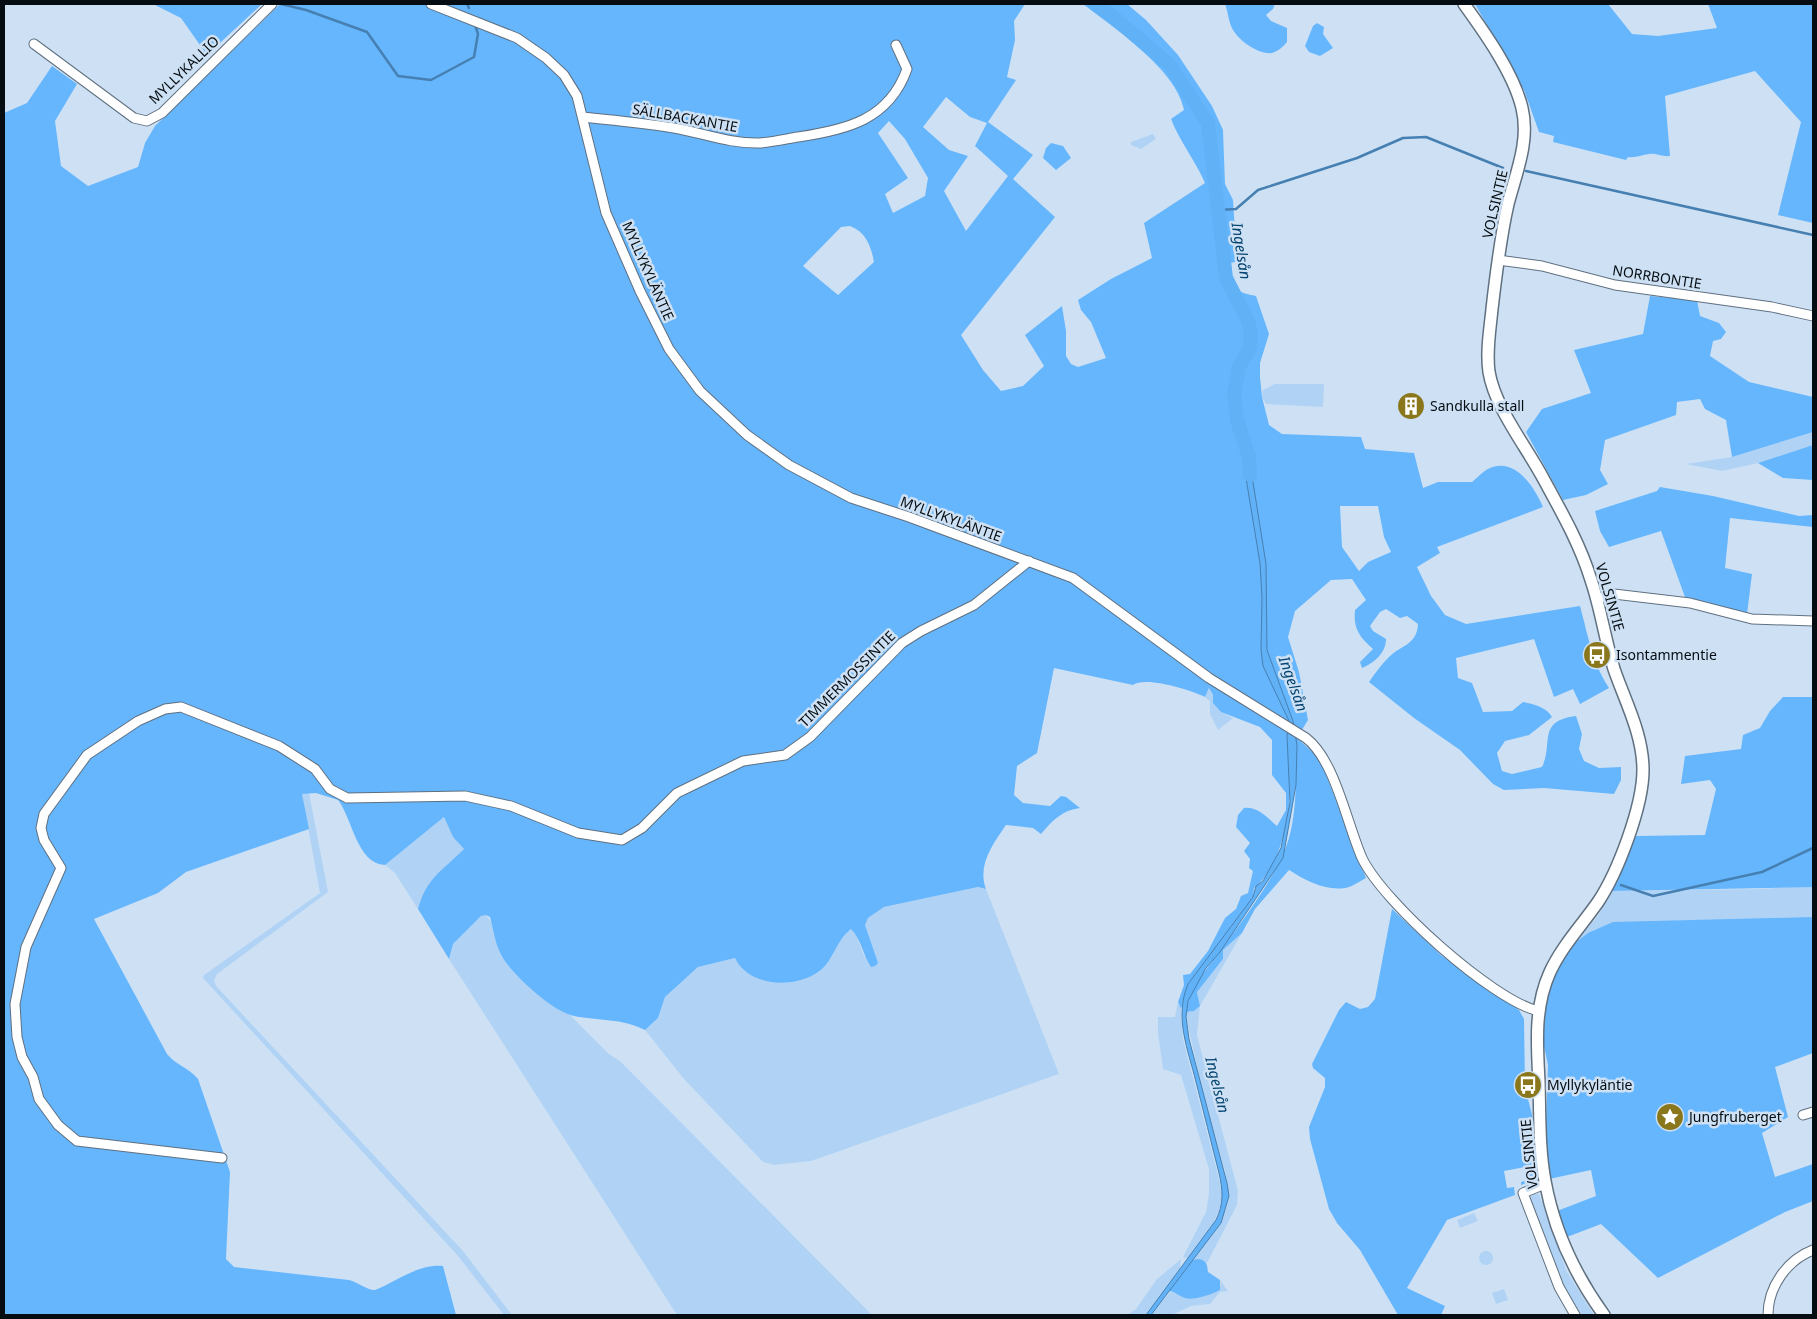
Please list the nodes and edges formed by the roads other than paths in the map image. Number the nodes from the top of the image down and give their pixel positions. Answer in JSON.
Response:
{"nodes":[{"id":1,"x":272,"y":4,"type":"edge"},
{"id":2,"x":430,"y":4,"type":"edge"},
{"id":3,"x":1464,"y":4,"type":"edge"},
{"id":4,"x":34,"y":44,"type":"dead end"},
{"id":5,"x":896,"y":45,"type":"dead end"},
{"id":6,"x":583,"y":118,"type":"junction"},
{"id":7,"x":1498,"y":260,"type":"junction"},
{"id":8,"x":1813,"y":316,"type":"edge"},
{"id":9,"x":1029,"y":561,"type":"junction"},
{"id":10,"x":1597,"y":599,"type":"junction"},
{"id":11,"x":1813,"y":621,"type":"edge"},
{"id":12,"x":1538,"y":1011,"type":"junction"},
{"id":13,"x":1813,"y":1112,"type":"edge"},
{"id":14,"x":1803,"y":1115,"type":"dead end"},
{"id":15,"x":222,"y":1158,"type":"dead end"},
{"id":16,"x":1546,"y":1184,"type":"junction"},
{"id":17,"x":1813,"y":1250,"type":"edge"},
{"id":18,"x":1576,"y":1315,"type":"edge"},
{"id":19,"x":1604,"y":1315,"type":"edge"},
{"id":20,"x":1768,"y":1315,"type":"edge"}],
"edges":[{"from":1,"to":4,"type":"street","name":"MYLLYKALLIO"},
{"from":2,"to":6,"type":"street","name":"MYLLYKYLÄNTIE"},
{"from":3,"to":7,"type":"street","name":"VOLSINTIE"},
{"from":5,"to":6,"type":"street","name":"SÄLLBACKANTIE"},
{"from":6,"to":9,"type":"street","name":"MYLLYKYLÄNTIE"},
{"from":7,"to":8,"type":"street","name":"NORRBONTIE"},
{"from":7,"to":10,"type":"street","name":"VOLSINTIE"},
{"from":9,"to":12,"type":"street","name":"MYLLYKYLÄNTIE"},
{"from":9,"to":15,"type":"street","name":"TIMMERMOSSINTIE"},
{"from":10,"to":11,"type":"street"},
{"from":10,"to":12,"type":"street","name":"VOLSINTIE"},
{"from":12,"to":16,"type":"street","name":"VOLSINTIE"},
{"from":13,"to":14,"type":"street"},
{"from":16,"to":18,"type":"street"},
{"from":16,"to":19,"type":"street","name":"VOLSINTIE"},
{"from":17,"to":20,"type":"street"}]}
